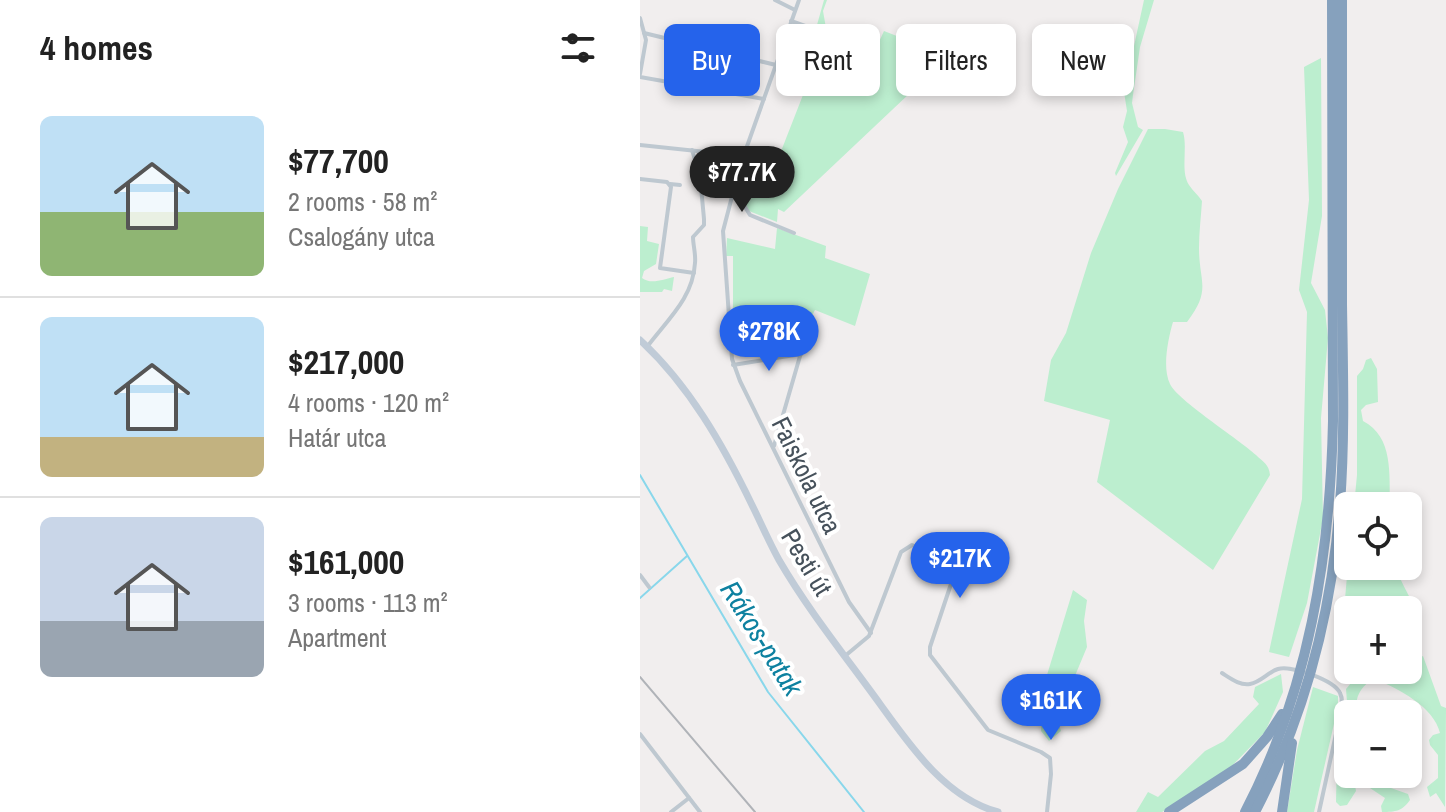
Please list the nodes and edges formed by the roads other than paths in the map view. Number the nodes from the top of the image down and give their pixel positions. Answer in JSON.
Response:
{"nodes":[{"id":1,"x":775,"y":0,"type":"edge"},
{"id":2,"x":799,"y":0,"type":"edge"},
{"id":3,"x":1332,"y":0,"type":"edge"},
{"id":4,"x":1342,"y":0,"type":"edge"},
{"id":5,"x":795,"y":10,"type":"junction"},
{"id":6,"x":640,"y":18,"type":"edge"},
{"id":7,"x":791,"y":21,"type":"junction"},
{"id":8,"x":790,"y":24,"type":"edge"},
{"id":9,"x":800,"y":24,"type":"edge"},
{"id":10,"x":644,"y":33,"type":"junction"},
{"id":11,"x":776,"y":65,"type":"joint"},
{"id":12,"x":640,"y":75,"type":"edge"},
{"id":13,"x":764,"y":99,"type":"junction"},
{"id":14,"x":640,"y":145,"type":"edge"},
{"id":15,"x":692,"y":150,"type":"junction"},
{"id":16,"x":744,"y":156,"type":"junction"},
{"id":17,"x":640,"y":179,"type":"edge"},
{"id":18,"x":670,"y":184,"type":"junction"},
{"id":19,"x":680,"y":185,"type":"dead end"},
{"id":20,"x":734,"y":189,"type":"junction"},
{"id":21,"x":794,"y":233,"type":"dead end"},
{"id":22,"x":694,"y":273,"type":"junction"},
{"id":23,"x":809,"y":325,"type":"dead end"},
{"id":24,"x":640,"y":340,"type":"edge"},
{"id":25,"x":647,"y":347,"type":"junction"},
{"id":26,"x":801,"y":354,"type":"junction"},
{"id":27,"x":733,"y":365,"type":"junction"},
{"id":28,"x":773,"y":446,"type":"junction"},
{"id":29,"x":640,"y":575,"type":"edge"},
{"id":30,"x":649,"y":587,"type":"dead end"},
{"id":31,"x":871,"y":633,"type":"junction"},
{"id":32,"x":845,"y":656,"type":"junction"},
{"id":33,"x":1309,"y":661,"type":"junction"},
{"id":34,"x":1222,"y":673,"type":"dead end"},
{"id":35,"x":1301,"y":689,"type":"junction"},
{"id":36,"x":1296,"y":717,"type":"junction"},
{"id":37,"x":640,"y":734,"type":"edge"},
{"id":38,"x":689,"y":798,"type":"junction"},
{"id":39,"x":976,"y":808,"type":"edge"},
{"id":40,"x":671,"y":812,"type":"edge"},
{"id":41,"x":700,"y":812,"type":"edge"},
{"id":42,"x":998,"y":812,"type":"edge"},
{"id":43,"x":1047,"y":812,"type":"edge"},
{"id":44,"x":1169,"y":812,"type":"edge"},
{"id":45,"x":1245,"y":812,"type":"edge"},
{"id":46,"x":1255,"y":812,"type":"edge"},
{"id":47,"x":1282,"y":812,"type":"edge"},
{"id":48,"x":1319,"y":812,"type":"edge"}],
"edges":[{"from":1,"to":5,"type":"street"},
{"from":2,"to":5,"type":"street","name":"Faiskola utca"},
{"from":3,"to":33,"type":"highway"},
{"from":4,"to":33,"type":"highway"},
{"from":5,"to":7,"type":"street","name":"Faiskola utca"},
{"from":6,"to":10,"type":"street"},
{"from":7,"to":8,"type":"street","name":"Faiskola utca"},
{"from":7,"to":9,"type":"street"},
{"from":10,"to":11,"type":"street"},
{"from":10,"to":12,"type":"street"},
{"from":11,"to":13,"type":"street","name":"Faiskola utca"},
{"from":12,"to":13,"type":"street"},
{"from":13,"to":16,"type":"street","name":"Faiskola utca"},
{"from":14,"to":15,"type":"street"},
{"from":15,"to":16,"type":"street"},
{"from":15,"to":22,"type":"street"},
{"from":16,"to":20,"type":"street","name":"Faiskola utca"},
{"from":17,"to":18,"type":"street"},
{"from":18,"to":19,"type":"street"},
{"from":18,"to":22,"type":"street"},
{"from":20,"to":21,"type":"street"},
{"from":20,"to":27,"type":"street","name":"Faiskola utca"},
{"from":22,"to":25,"type":"street"},
{"from":23,"to":26,"type":"street"},
{"from":24,"to":25,"type":"main road","name":"Pesti út"},
{"from":25,"to":32,"type":"main road","name":"Pesti út"},
{"from":26,"to":27,"type":"street"},
{"from":26,"to":28,"type":"street"},
{"from":27,"to":28,"type":"street","name":"Faiskola utca"},
{"from":28,"to":31,"type":"street","name":"Faiskola utca"},
{"from":29,"to":30,"type":"street"},
{"from":31,"to":32,"type":"street"},
{"from":31,"to":43,"type":"street"},
{"from":32,"to":39,"type":"main road","name":"Pesti út"},
{"from":33,"to":35,"type":"highway"},
{"from":34,"to":48,"type":"street"},
{"from":35,"to":36,"type":"highway"},
{"from":35,"to":44,"type":"highway"},
{"from":35,"to":45,"type":"highway"},
{"from":36,"to":46,"type":"highway"},
{"from":36,"to":47,"type":"highway"},
{"from":37,"to":38,"type":"street"},
{"from":38,"to":40,"type":"street"},
{"from":38,"to":41,"type":"street"},
{"from":39,"to":42,"type":"main road","name":"Pesti út"}]}
